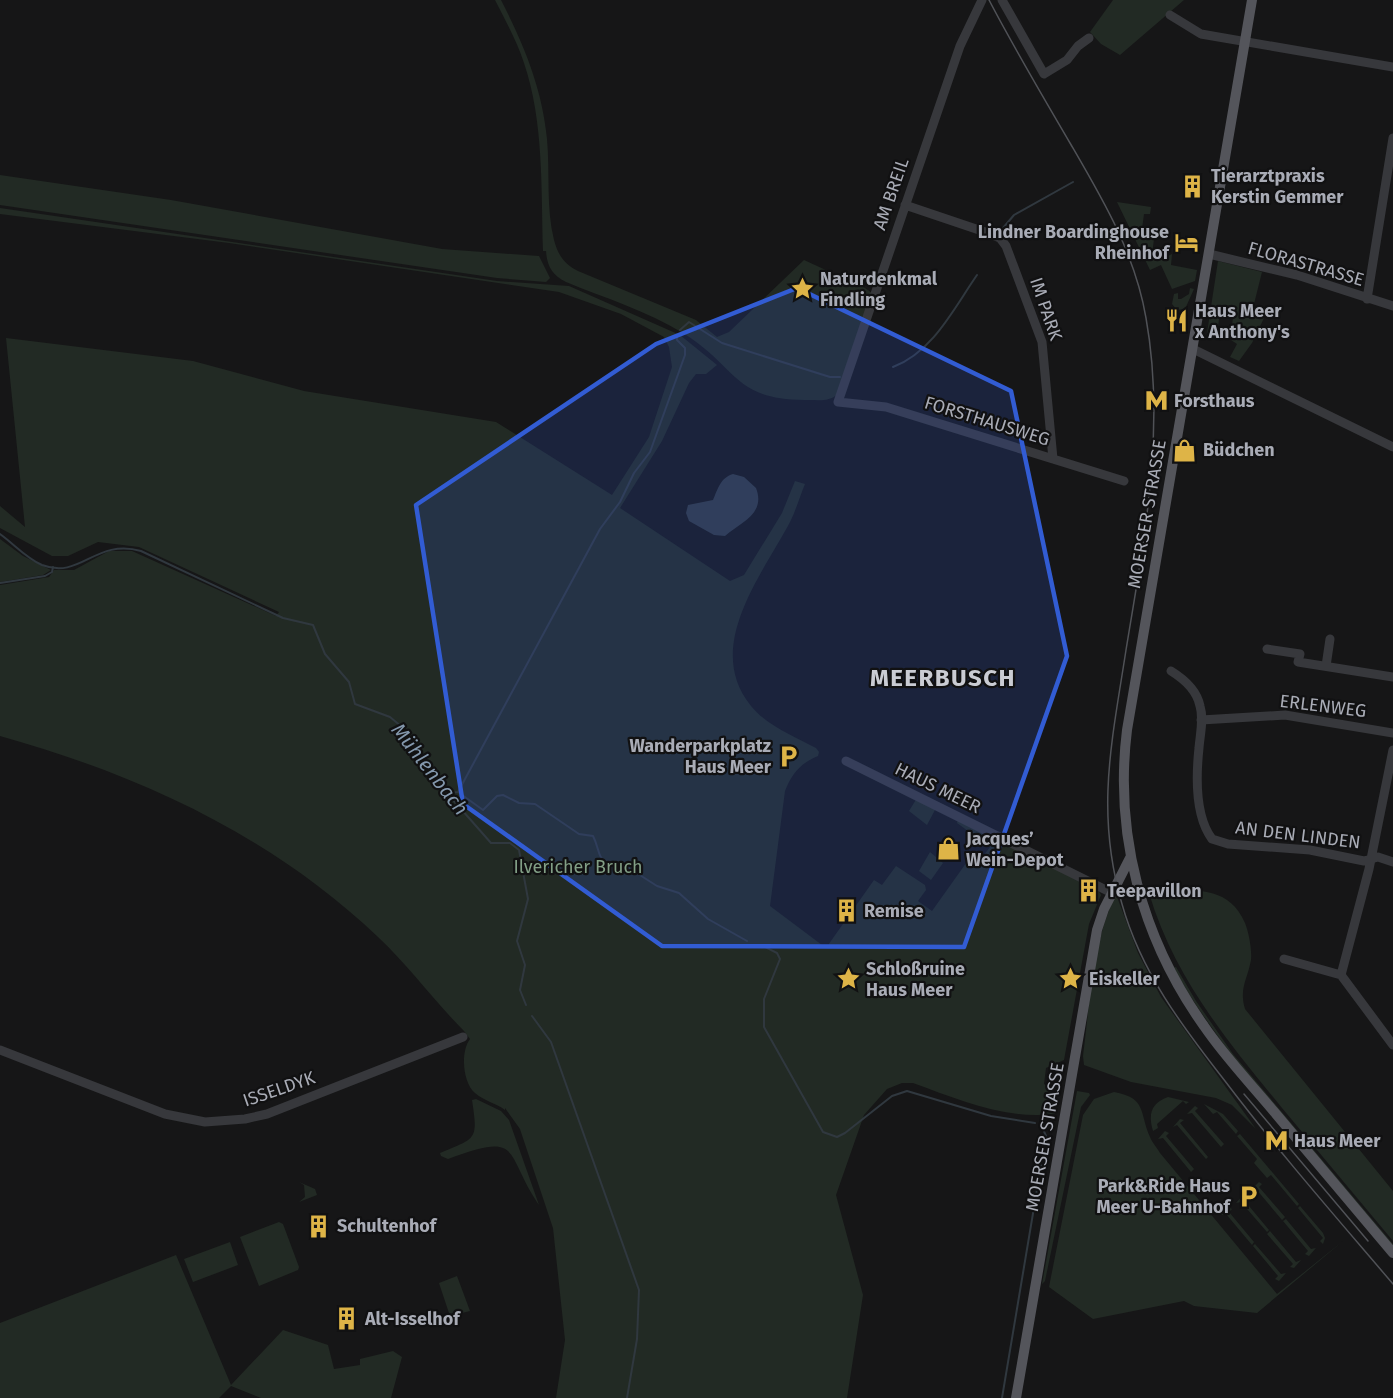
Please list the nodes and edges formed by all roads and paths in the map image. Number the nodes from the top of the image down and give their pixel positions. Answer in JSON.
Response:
{"nodes":[{"id":1,"x":982,"y":0,"type":"edge"},
{"id":2,"x":1002,"y":0,"type":"edge"},
{"id":3,"x":1252,"y":0,"type":"edge"},
{"id":4,"x":1170,"y":15,"type":"dead end"},
{"id":5,"x":1089,"y":38,"type":"dead end"},
{"id":6,"x":1245,"y":40,"type":"junction"},
{"id":7,"x":1393,"y":67,"type":"edge"},
{"id":8,"x":1393,"y":138,"type":"edge"},
{"id":9,"x":905,"y":205,"type":"junction"},
{"id":10,"x":1209,"y":254,"type":"junction"},
{"id":11,"x":1367,"y":299,"type":"junction"},
{"id":12,"x":1393,"y":306,"type":"edge"},
{"id":13,"x":1193,"y":349,"type":"junction"},
{"id":14,"x":838,"y":402,"type":"joint"},
{"id":15,"x":1393,"y":447,"type":"edge"},
{"id":16,"x":1053,"y":459,"type":"junction"},
{"id":17,"x":1124,"y":482,"type":"dead end"},
{"id":18,"x":1330,"y":639,"type":"dead end"},
{"id":19,"x":1267,"y":649,"type":"dead end"},
{"id":20,"x":1326,"y":666,"type":"junction"},
{"id":21,"x":1171,"y":671,"type":"dead end"},
{"id":22,"x":1393,"y":677,"type":"edge"},
{"id":23,"x":1202,"y":720,"type":"junction"},
{"id":24,"x":1393,"y":733,"type":"edge"},
{"id":25,"x":1393,"y":750,"type":"edge"},
{"id":26,"x":846,"y":761,"type":"dead end"},
{"id":27,"x":1130,"y":858,"type":"junction"},
{"id":28,"x":1370,"y":859,"type":"junction"},
{"id":29,"x":1393,"y":862,"type":"edge"},
{"id":30,"x":1114,"y":889,"type":"junction"},
{"id":31,"x":1138,"y":889,"type":"junction"},
{"id":32,"x":1284,"y":959,"type":"dead end"},
{"id":33,"x":1341,"y":975,"type":"junction"},
{"id":34,"x":463,"y":1036,"type":"dead end"},
{"id":35,"x":1393,"y":1045,"type":"edge"},
{"id":36,"x":0,"y":1050,"type":"edge"},
{"id":37,"x":1393,"y":1253,"type":"edge"},
{"id":38,"x":1016,"y":1398,"type":"edge"}],
"edges":[{"from":1,"to":9,"type":"street","name":"AM BREIL"},
{"from":2,"to":5,"type":"street"},
{"from":3,"to":6,"type":"main road","name":"MOERSER STRASSE"},
{"from":4,"to":6,"type":"street"},
{"from":6,"to":7,"type":"street"},
{"from":6,"to":10,"type":"main road","name":"MOERSER STRASSE"},
{"from":8,"to":11,"type":"street"},
{"from":9,"to":14,"type":"street","name":"AM BREIL"},
{"from":9,"to":16,"type":"street","name":"IM PARK"},
{"from":10,"to":11,"type":"street","name":"FLORASTRASSE"},
{"from":10,"to":13,"type":"main road","name":"MOERSER STRASSE"},
{"from":11,"to":12,"type":"street","name":"FLORASTRASSE"},
{"from":13,"to":15,"type":"street"},
{"from":13,"to":27,"type":"main road","name":"MOERSER STRASSE"},
{"from":14,"to":16,"type":"street","name":"FORSTHAUSWEG"},
{"from":16,"to":17,"type":"street","name":"FORSTHAUSWEG"},
{"from":18,"to":20,"type":"street"},
{"from":19,"to":20,"type":"street"},
{"from":20,"to":22,"type":"street"},
{"from":21,"to":23,"type":"street"},
{"from":23,"to":24,"type":"street","name":"ERLENWEG"},
{"from":23,"to":28,"type":"street","name":"AN DEN LINDEN"},
{"from":25,"to":28,"type":"street"},
{"from":26,"to":30,"type":"street","name":"HAUS MEER"},
{"from":27,"to":30,"type":"main road","name":"MOERSER STRASSE"},
{"from":27,"to":31,"type":"main road","name":"MOERSER STRASSE"},
{"from":28,"to":29,"type":"street","name":"AN DEN LINDEN"},
{"from":28,"to":33,"type":"street"},
{"from":30,"to":31,"type":"main road"},
{"from":30,"to":38,"type":"main road","name":"MOERSER STRASSE"},
{"from":31,"to":37,"type":"main road","name":"MOERSER STRASSE"},
{"from":32,"to":33,"type":"street"},
{"from":33,"to":35,"type":"street"},
{"from":34,"to":36,"type":"street","name":"ISSELDYK"}]}
